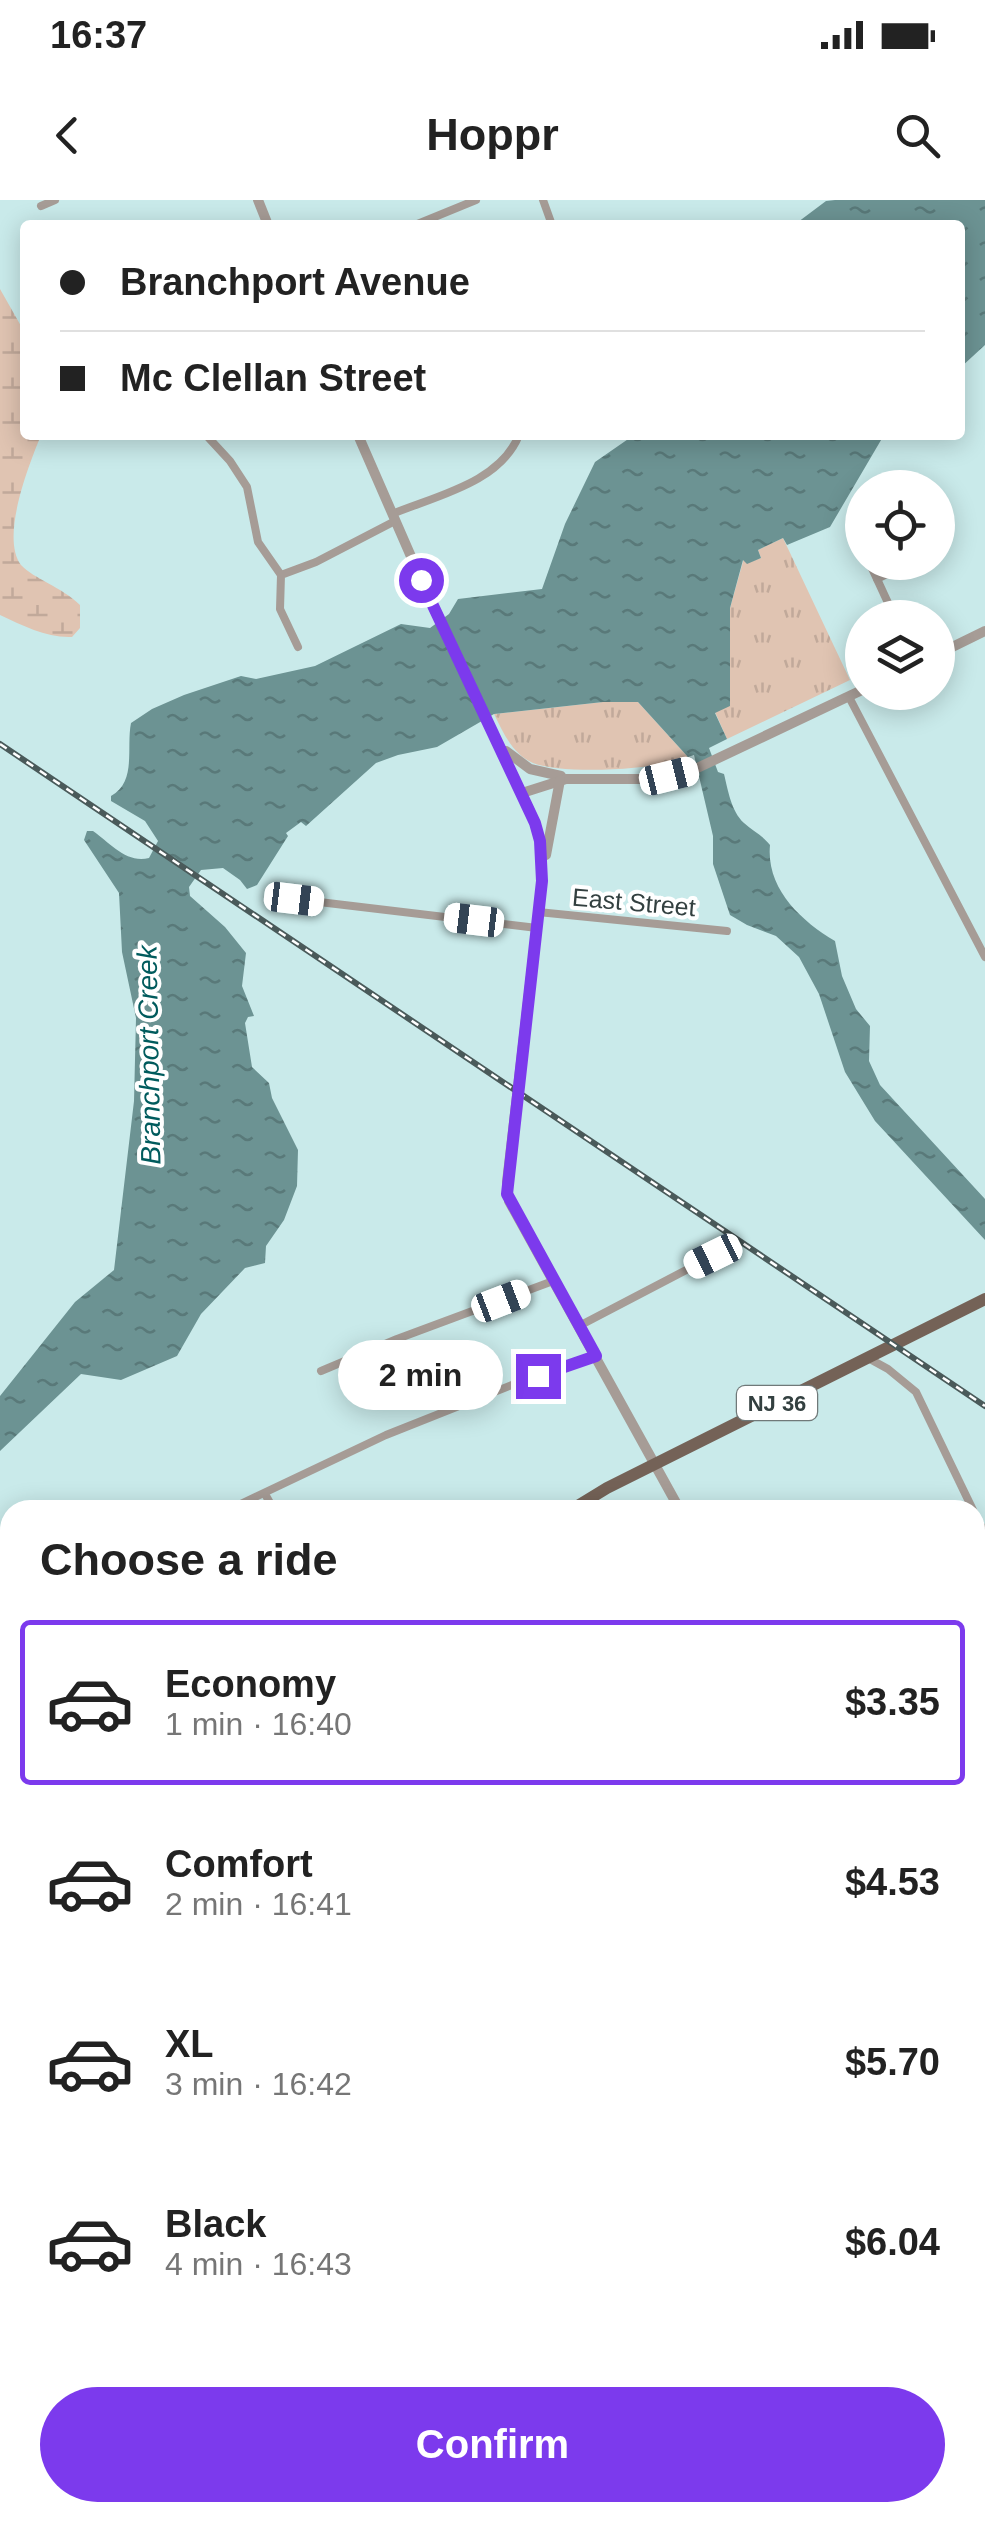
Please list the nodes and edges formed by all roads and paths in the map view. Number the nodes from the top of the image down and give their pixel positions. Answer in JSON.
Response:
{"nodes":[{"id":1,"x":55,"y":200,"type":"edge"},
{"id":2,"x":476,"y":200,"type":"edge"},
{"id":3,"x":41,"y":206,"type":"dead end"},
{"id":4,"x":427,"y":220,"type":"edge"},
{"id":5,"x":211,"y":440,"type":"edge"},
{"id":6,"x":360,"y":440,"type":"edge"},
{"id":7,"x":516,"y":440,"type":"edge"},
{"id":8,"x":394,"y":518,"type":"junction"},
{"id":9,"x":281,"y":575,"type":"junction"},
{"id":10,"x":877,"y":580,"type":"edge"},
{"id":11,"x":886,"y":600,"type":"edge"},
{"id":12,"x":985,"y":632,"type":"edge"},
{"id":13,"x":298,"y":646,"type":"dead end"},
{"id":14,"x":955,"y":646,"type":"edge"},
{"id":15,"x":845,"y":699,"type":"edge"},
{"id":16,"x":856,"y":710,"type":"edge"},
{"id":17,"x":495,"y":738,"type":"junction"},
{"id":18,"x":587,"y":777,"type":"junction"},
{"id":19,"x":560,"y":780,"type":"junction"},
{"id":20,"x":522,"y":792,"type":"junction"},
{"id":21,"x":542,"y":881,"type":"junction"},
{"id":22,"x":294,"y":899,"type":"dead end"},
{"id":23,"x":538,"y":912,"type":"junction"},
{"id":24,"x":537,"y":928,"type":"junction"},
{"id":25,"x":727,"y":931,"type":"dead end"},
{"id":26,"x":985,"y":957,"type":"edge"},
{"id":27,"x":713,"y":1256,"type":"dead end"},
{"id":28,"x":553,"y":1281,"type":"junction"},
{"id":29,"x":985,"y":1299,"type":"edge"},
{"id":30,"x":580,"y":1326,"type":"junction"},
{"id":31,"x":596,"y":1356,"type":"junction"},
{"id":32,"x":868,"y":1358,"type":"junction"},
{"id":33,"x":322,"y":1371,"type":"dead end"},
{"id":34,"x":654,"y":1464,"type":"junction"},
{"id":35,"x":265,"y":1494,"type":"junction"},
{"id":36,"x":251,"y":1500,"type":"edge"},
{"id":37,"x":268,"y":1500,"type":"edge"},
{"id":38,"x":589,"y":1500,"type":"edge"},
{"id":39,"x":674,"y":1500,"type":"edge"},
{"id":40,"x":968,"y":1500,"type":"edge"}],
"edges":[{"from":1,"to":3,"type":"street"},
{"from":2,"to":4,"type":"street"},
{"from":5,"to":9,"type":"street"},
{"from":6,"to":8,"type":"street"},
{"from":7,"to":8,"type":"street"},
{"from":8,"to":9,"type":"street"},
{"from":8,"to":17,"type":"street"},
{"from":9,"to":13,"type":"street"},
{"from":10,"to":11,"type":"street"},
{"from":12,"to":14,"type":"street"},
{"from":15,"to":18,"type":"street"},
{"from":16,"to":26,"type":"street"},
{"from":17,"to":18,"type":"street"},
{"from":17,"to":20,"type":"street"},
{"from":18,"to":19,"type":"street"},
{"from":19,"to":20,"type":"street"},
{"from":19,"to":21,"type":"street"},
{"from":20,"to":21,"type":"street"},
{"from":21,"to":23,"type":"street"},
{"from":22,"to":24,"type":"street"},
{"from":23,"to":24,"type":"street"},
{"from":23,"to":25,"type":"street","name":"East Street"},
{"from":24,"to":28,"type":"street"},
{"from":27,"to":30,"type":"street"},
{"from":28,"to":30,"type":"street"},
{"from":28,"to":33,"type":"street"},
{"from":29,"to":32,"type":"main road","number":"NJ 36"},
{"from":30,"to":31,"type":"street"},
{"from":31,"to":34,"type":"street"},
{"from":31,"to":35,"type":"street"},
{"from":32,"to":34,"type":"main road","number":"NJ 36"},
{"from":32,"to":40,"type":"street"},
{"from":34,"to":38,"type":"main road","number":"NJ 36"},
{"from":34,"to":39,"type":"street"},
{"from":35,"to":36,"type":"street"},
{"from":35,"to":37,"type":"street"}]}
